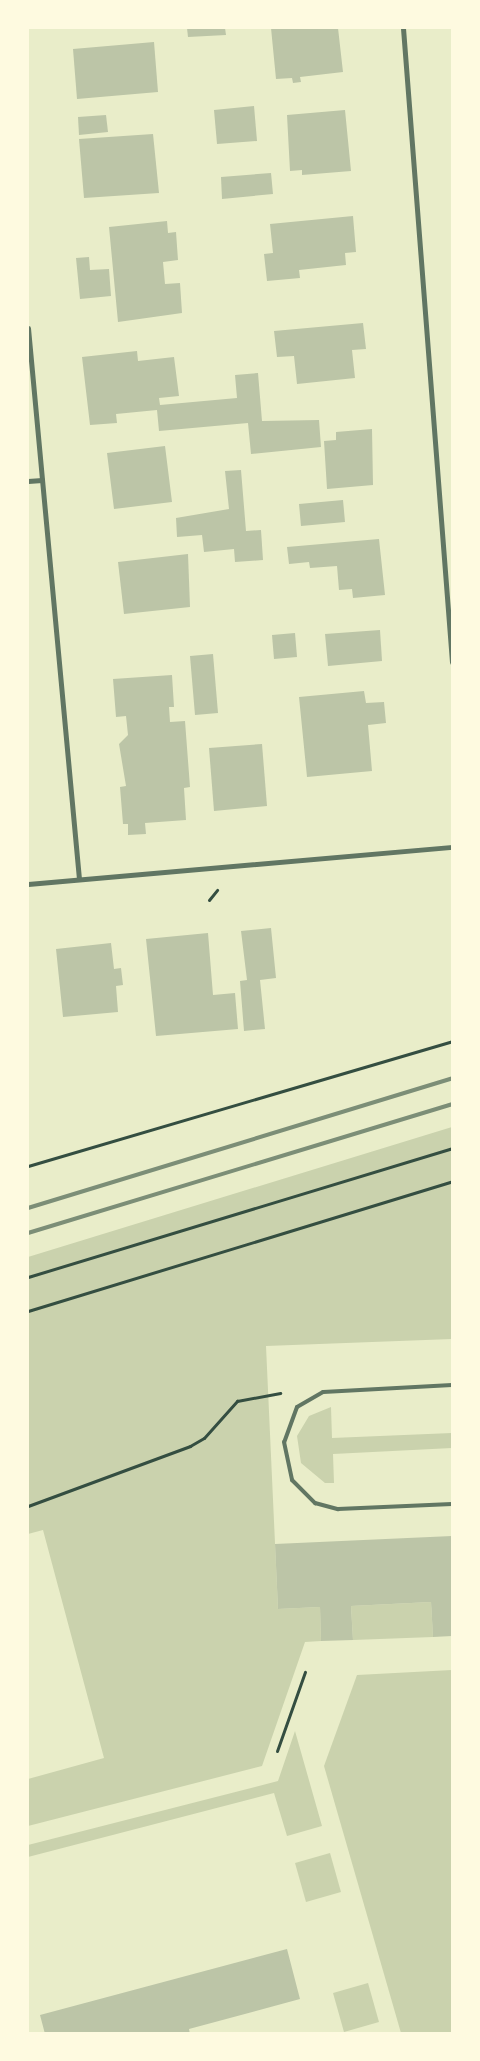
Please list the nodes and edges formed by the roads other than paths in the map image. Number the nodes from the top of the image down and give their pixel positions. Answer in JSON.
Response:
{"nodes":[{"id":1,"x":403,"y":28,"type":"edge"},
{"id":2,"x":28,"y":328,"type":"edge"},
{"id":3,"x":42,"y":480,"type":"junction"},
{"id":4,"x":28,"y":481,"type":"edge"},
{"id":5,"x":452,"y":662,"type":"edge"},
{"id":6,"x":452,"y":847,"type":"edge"},
{"id":7,"x":79,"y":879,"type":"junction"},
{"id":8,"x":28,"y":884,"type":"edge"},
{"id":9,"x":452,"y":1385,"type":"edge"},
{"id":10,"x":452,"y":1504,"type":"edge"}],
"edges":[{"from":1,"to":5,"type":"street"},
{"from":2,"to":3,"type":"street"},
{"from":3,"to":4,"type":"street"},
{"from":3,"to":7,"type":"street"},
{"from":6,"to":7,"type":"street"},
{"from":7,"to":8,"type":"street"},
{"from":9,"to":10,"type":"lane"}]}
